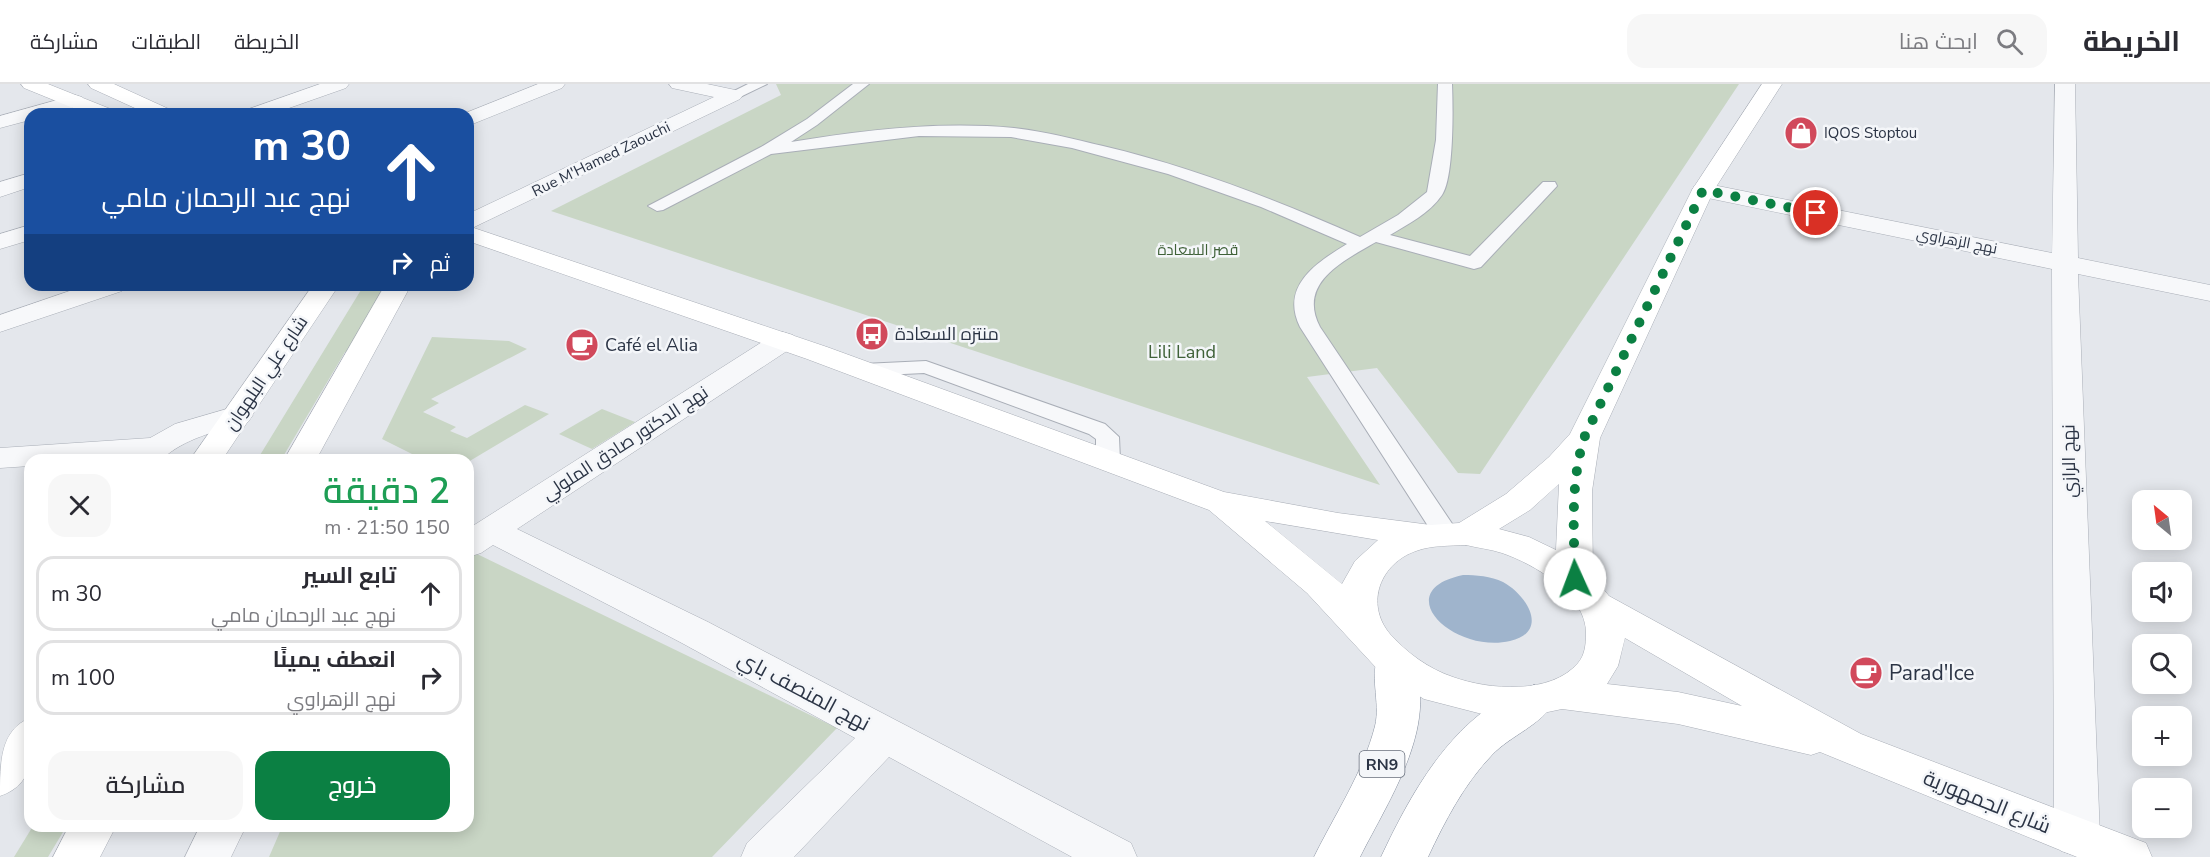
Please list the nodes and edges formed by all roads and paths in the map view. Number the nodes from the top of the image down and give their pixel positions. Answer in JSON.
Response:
{"nodes":[{"id":1,"x":31,"y":84,"type":"edge"},
{"id":2,"x":339,"y":84,"type":"edge"},
{"id":3,"x":555,"y":84,"type":"edge"},
{"id":4,"x":680,"y":84,"type":"edge"},
{"id":5,"x":760,"y":84,"type":"edge"},
{"id":6,"x":862,"y":84,"type":"edge"},
{"id":7,"x":1445,"y":84,"type":"edge"},
{"id":8,"x":1772,"y":84,"type":"edge"},
{"id":9,"x":2065,"y":84,"type":"edge"},
{"id":10,"x":101,"y":85,"type":"edge"},
{"id":11,"x":727,"y":91,"type":"edge"},
{"id":12,"x":75,"y":101,"type":"junction"},
{"id":13,"x":50,"y":108,"type":"edge"},
{"id":14,"x":92,"y":108,"type":"edge"},
{"id":15,"x":151,"y":108,"type":"edge"},
{"id":16,"x":270,"y":108,"type":"edge"},
{"id":17,"x":24,"y":115,"type":"edge"},
{"id":18,"x":474,"y":117,"type":"edge"},
{"id":19,"x":0,"y":122,"type":"edge"},
{"id":20,"x":767,"y":150,"type":"junction"},
{"id":21,"x":24,"y":182,"type":"edge"},
{"id":22,"x":1549,"y":186,"type":"dead end"},
{"id":23,"x":0,"y":190,"type":"edge"},
{"id":24,"x":1703,"y":190,"type":"junction"},
{"id":25,"x":657,"y":206,"type":"dead end"},
{"id":26,"x":474,"y":220,"type":"edge"},
{"id":27,"x":24,"y":234,"type":"edge"},
{"id":28,"x":474,"y":234,"type":"edge"},
{"id":29,"x":1367,"y":239,"type":"junction"},
{"id":30,"x":474,"y":241,"type":"edge"},
{"id":31,"x":497,"y":241,"type":"junction"},
{"id":32,"x":0,"y":242,"type":"edge"},
{"id":33,"x":474,"y":258,"type":"edge"},
{"id":34,"x":2065,"y":262,"type":"junction"},
{"id":35,"x":586,"y":274,"type":"junction"},
{"id":36,"x":96,"y":291,"type":"edge"},
{"id":37,"x":322,"y":291,"type":"edge"},
{"id":38,"x":395,"y":291,"type":"edge"},
{"id":39,"x":2210,"y":293,"type":"edge"},
{"id":40,"x":0,"y":324,"type":"edge"},
{"id":41,"x":783,"y":341,"type":"junction"},
{"id":42,"x":237,"y":415,"type":"junction"},
{"id":43,"x":1584,"y":438,"type":"junction"},
{"id":44,"x":150,"y":454,"type":"edge"},
{"id":45,"x":210,"y":454,"type":"edge"},
{"id":46,"x":303,"y":454,"type":"edge"},
{"id":47,"x":24,"y":457,"type":"edge"},
{"id":48,"x":0,"y":458,"type":"edge"},
{"id":49,"x":1217,"y":501,"type":"junction"},
{"id":50,"x":1448,"y":535,"type":"junction"},
{"id":51,"x":480,"y":537,"type":"edge"},
{"id":52,"x":1587,"y":592,"type":"junction"},
{"id":53,"x":1381,"y":649,"type":"junction"},
{"id":54,"x":1548,"y":698,"type":"junction"},
{"id":55,"x":885,"y":734,"type":"junction"},
{"id":56,"x":24,"y":743,"type":"edge"},
{"id":57,"x":1846,"y":746,"type":"junction"},
{"id":58,"x":0,"y":778,"type":"edge"},
{"id":59,"x":90,"y":832,"type":"edge"},
{"id":60,"x":219,"y":832,"type":"edge"},
{"id":61,"x":2077,"y":837,"type":"junction"},
{"id":62,"x":76,"y":857,"type":"edge"},
{"id":63,"x":208,"y":857,"type":"edge"},
{"id":64,"x":764,"y":857,"type":"edge"},
{"id":65,"x":1114,"y":857,"type":"edge"},
{"id":66,"x":1337,"y":857,"type":"edge"},
{"id":67,"x":1404,"y":857,"type":"edge"},
{"id":68,"x":2129,"y":857,"type":"edge"}],
"edges":[{"from":1,"to":12,"type":"main road"},
{"from":2,"to":16,"type":"street"},
{"from":3,"to":18,"type":"street"},
{"from":4,"to":11,"type":"street"},
{"from":5,"to":11,"type":"lane"},
{"from":6,"to":20,"type":"lane"},
{"from":7,"to":29,"type":"lane"},
{"from":8,"to":24,"type":"main road"},
{"from":9,"to":34,"type":"street","name":"نهج الرازي"},
{"from":10,"to":15,"type":"main road"},
{"from":11,"to":26,"type":"street","name":"Rue M'Hamed Zaouchi"},
{"from":12,"to":13,"type":"street"},
{"from":12,"to":14,"type":"main road"},
{"from":17,"to":19,"type":"street"},
{"from":20,"to":25,"type":"lane"},
{"from":20,"to":29,"type":"lane"},
{"from":21,"to":23,"type":"street"},
{"from":22,"to":29,"type":"lane"},
{"from":24,"to":34,"type":"street","name":"نهج الزهراوي"},
{"from":24,"to":43,"type":"main road"},
{"from":27,"to":32,"type":"street"},
{"from":28,"to":31,"type":"main road"},
{"from":29,"to":50,"type":"lane"},
{"from":30,"to":31,"type":"main road"},
{"from":31,"to":35,"type":"main road"},
{"from":33,"to":35,"type":"main road"},
{"from":34,"to":39,"type":"street","name":"نهج الزهراوي"},
{"from":34,"to":61,"type":"street","name":"نهج الرازي"},
{"from":35,"to":41,"type":"main road"},
{"from":36,"to":40,"type":"street"},
{"from":37,"to":42,"type":"main road","name":"شارع علي البلهوان"},
{"from":38,"to":46,"type":"main road"},
{"from":41,"to":49,"type":"main road"},
{"from":41,"to":51,"type":"street","name":"نهج الدكتور صادق الملولي"},
{"from":42,"to":44,"type":"street"},
{"from":42,"to":45,"type":"main road","name":"شارع علي البلهوان"},
{"from":43,"to":50,"type":"main road"},
{"from":43,"to":52,"type":"main road"},
{"from":47,"to":48,"type":"street"},
{"from":49,"to":50,"type":"main road"},
{"from":49,"to":53,"type":"main road"},
{"from":50,"to":52,"type":"main road","number":"RN9"},
{"from":50,"to":53,"type":"main road","number":"RN9"},
{"from":51,"to":55,"type":"street","name":"نهج المنصف باي"},
{"from":52,"to":54,"type":"main road"},
{"from":52,"to":57,"type":"main road","name":"شارع الجمهورية"},
{"from":53,"to":54,"type":"main road"},
{"from":53,"to":66,"type":"main road","number":"RN9"},
{"from":54,"to":57,"type":"main road","name":"شارع الجمهورية"},
{"from":54,"to":67,"type":"main road"},
{"from":55,"to":64,"type":"street"},
{"from":55,"to":65,"type":"street","name":"نهج المنصف باي"},
{"from":56,"to":58,"type":"main road"},
{"from":57,"to":61,"type":"main road","name":"شارع الجمهورية"},
{"from":59,"to":62,"type":"main road"},
{"from":60,"to":63,"type":"street"},
{"from":61,"to":68,"type":"main road","name":"شارع الجمهورية"}]}
